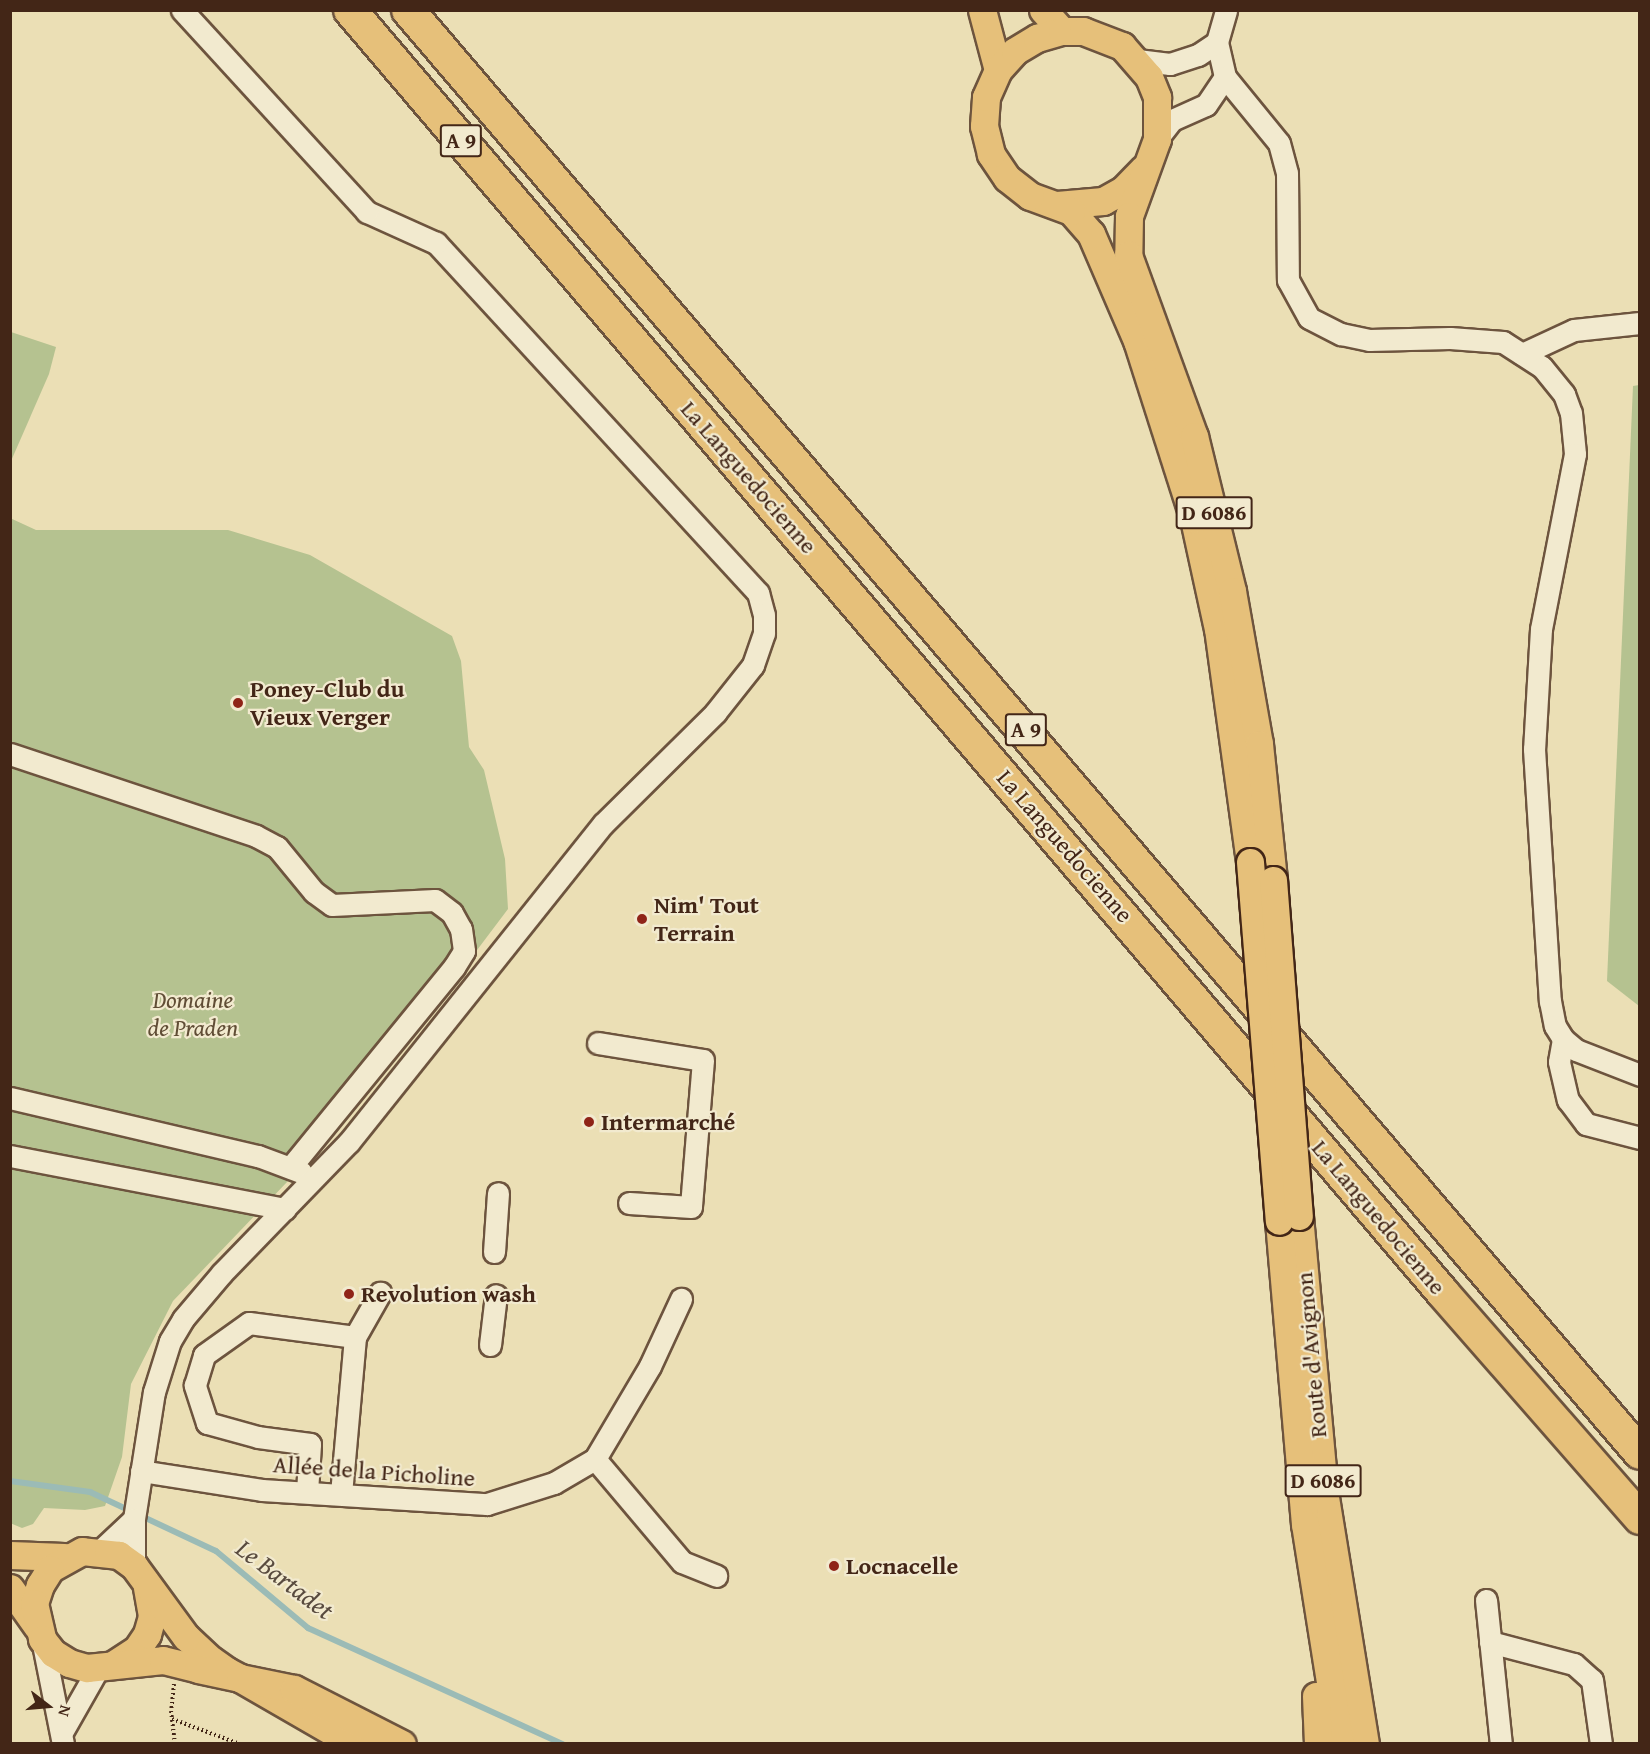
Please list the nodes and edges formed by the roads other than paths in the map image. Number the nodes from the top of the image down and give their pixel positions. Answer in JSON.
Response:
{"nodes":[{"id":1,"x":182,"y":10,"type":"edge"},
{"id":2,"x":350,"y":10,"type":"edge"},
{"id":3,"x":408,"y":10,"type":"edge"},
{"id":4,"x":982,"y":10,"type":"edge"},
{"id":5,"x":1043,"y":10,"type":"edge"},
{"id":6,"x":1226,"y":10,"type":"edge"},
{"id":7,"x":1062,"y":31,"type":"junction"},
{"id":8,"x":1217,"y":42,"type":"junction"},
{"id":9,"x":1137,"y":60,"type":"junction"},
{"id":10,"x":998,"y":70,"type":"junction"},
{"id":11,"x":1225,"y":78,"type":"junction"},
{"id":12,"x":1154,"y":149,"type":"junction"},
{"id":13,"x":1057,"y":206,"type":"junction"},
{"id":14,"x":1640,"y":323,"type":"edge"},
{"id":15,"x":1522,"y":354,"type":"junction"},
{"id":16,"x":10,"y":754,"type":"edge"},
{"id":17,"x":1563,"y":1039,"type":"junction"},
{"id":18,"x":598,"y":1043,"type":"dead end"},
{"id":19,"x":1640,"y":1075,"type":"edge"},
{"id":20,"x":10,"y":1098,"type":"edge"},
{"id":21,"x":1640,"y":1138,"type":"edge"},
{"id":22,"x":10,"y":1156,"type":"edge"},
{"id":23,"x":290,"y":1168,"type":"junction"},
{"id":24,"x":316,"y":1178,"type":"junction"},
{"id":25,"x":498,"y":1193,"type":"dead end"},
{"id":26,"x":629,"y":1203,"type":"dead end"},
{"id":27,"x":285,"y":1209,"type":"junction"},
{"id":28,"x":1289,"y":1218,"type":"junction"},
{"id":29,"x":494,"y":1252,"type":"dead end"},
{"id":30,"x":380,"y":1293,"type":"dead end"},
{"id":31,"x":495,"y":1295,"type":"dead end"},
{"id":32,"x":681,"y":1299,"type":"dead end"},
{"id":33,"x":355,"y":1337,"type":"junction"},
{"id":34,"x":490,"y":1345,"type":"dead end"},
{"id":35,"x":1640,"y":1453,"type":"edge"},
{"id":36,"x":595,"y":1459,"type":"junction"},
{"id":37,"x":141,"y":1471,"type":"junction"},
{"id":38,"x":307,"y":1492,"type":"junction"},
{"id":39,"x":341,"y":1494,"type":"junction"},
{"id":40,"x":1640,"y":1518,"type":"edge"},
{"id":41,"x":134,"y":1519,"type":"junction"},
{"id":42,"x":1305,"y":1524,"type":"junction"},
{"id":43,"x":101,"y":1550,"type":"junction"},
{"id":44,"x":10,"y":1556,"type":"edge"},
{"id":45,"x":64,"y":1557,"type":"junction"},
{"id":46,"x":139,"y":1573,"type":"junction"},
{"id":47,"x":716,"y":1576,"type":"dead end"},
{"id":48,"x":10,"y":1588,"type":"edge"},
{"id":49,"x":1486,"y":1600,"type":"dead end"},
{"id":50,"x":39,"y":1632,"type":"junction"},
{"id":51,"x":1490,"y":1642,"type":"junction"},
{"id":52,"x":102,"y":1667,"type":"junction"},
{"id":53,"x":240,"y":1678,"type":"junction"},
{"id":54,"x":63,"y":1738,"type":"edge"},
{"id":55,"x":356,"y":1743,"type":"edge"},
{"id":56,"x":402,"y":1743,"type":"edge"},
{"id":57,"x":1318,"y":1743,"type":"edge"},
{"id":58,"x":1340,"y":1743,"type":"edge"},
{"id":59,"x":1365,"y":1743,"type":"edge"},
{"id":60,"x":1501,"y":1743,"type":"edge"},
{"id":61,"x":1601,"y":1743,"type":"edge"}],
"edges":[{"from":1,"to":24,"type":"street"},
{"from":2,"to":40,"type":"highway","name":"La Languedocienne","number":"A 9"},
{"from":3,"to":35,"type":"highway","name":"La Languedocienne","number":"A 9"},
{"from":4,"to":10,"type":"main road"},
{"from":5,"to":7,"type":"main road"},
{"from":6,"to":8,"type":"street"},
{"from":7,"to":9,"type":"main road"},
{"from":7,"to":10,"type":"main road"},
{"from":8,"to":9,"type":"street"},
{"from":8,"to":11,"type":"street"},
{"from":9,"to":12,"type":"main road"},
{"from":10,"to":13,"type":"main road"},
{"from":11,"to":12,"type":"street"},
{"from":11,"to":15,"type":"street"},
{"from":12,"to":13,"type":"main road"},
{"from":12,"to":28,"type":"main road","number":"D 6086","bridge":true},
{"from":13,"to":28,"type":"main road","number":"D 6086","bridge":true},
{"from":14,"to":15,"type":"street"},
{"from":15,"to":17,"type":"street"},
{"from":16,"to":23,"type":"street"},
{"from":17,"to":19,"type":"street"},
{"from":17,"to":21,"type":"street"},
{"from":18,"to":26,"type":"street"},
{"from":20,"to":23,"type":"street"},
{"from":22,"to":27,"type":"street"},
{"from":23,"to":24,"type":"street"},
{"from":24,"to":27,"type":"street"},
{"from":25,"to":29,"type":"street"},
{"from":27,"to":37,"type":"street"},
{"from":28,"to":42,"type":"main road","name":"Route d'Avignon","number":"D 6086"},
{"from":28,"to":59,"type":"main road","name":"Route d'Avignon","number":"D 6086"},
{"from":30,"to":33,"type":"street"},
{"from":31,"to":34,"type":"street"},
{"from":32,"to":36,"type":"street","name":"Allée de la Picholine"},
{"from":33,"to":38,"type":"street"},
{"from":33,"to":39,"type":"street"},
{"from":36,"to":39,"type":"street","name":"Allée de la Picholine"},
{"from":36,"to":47,"type":"street"},
{"from":37,"to":38,"type":"street","name":"Allée de la Picholine"},
{"from":37,"to":41,"type":"street"},
{"from":38,"to":39,"type":"street","name":"Allée de la Picholine"},
{"from":41,"to":43,"type":"street"},
{"from":41,"to":46,"type":"street"},
{"from":42,"to":57,"type":"main road"},
{"from":42,"to":58,"type":"main road","name":"Route d'Avignon","number":"D 6086"},
{"from":43,"to":45,"type":"main road"},
{"from":43,"to":46,"type":"main road"},
{"from":44,"to":45,"type":"main road"},
{"from":45,"to":50,"type":"main road"},
{"from":46,"to":52,"type":"main road"},
{"from":46,"to":53,"type":"main road"},
{"from":48,"to":50,"type":"main road"},
{"from":49,"to":51,"type":"street"},
{"from":50,"to":52,"type":"main road"},
{"from":50,"to":54,"type":"street"},
{"from":51,"to":60,"type":"street"},
{"from":51,"to":61,"type":"street"},
{"from":52,"to":53,"type":"main road"},
{"from":52,"to":54,"type":"street"},
{"from":53,"to":55,"type":"main road"},
{"from":53,"to":56,"type":"main road"}]}
